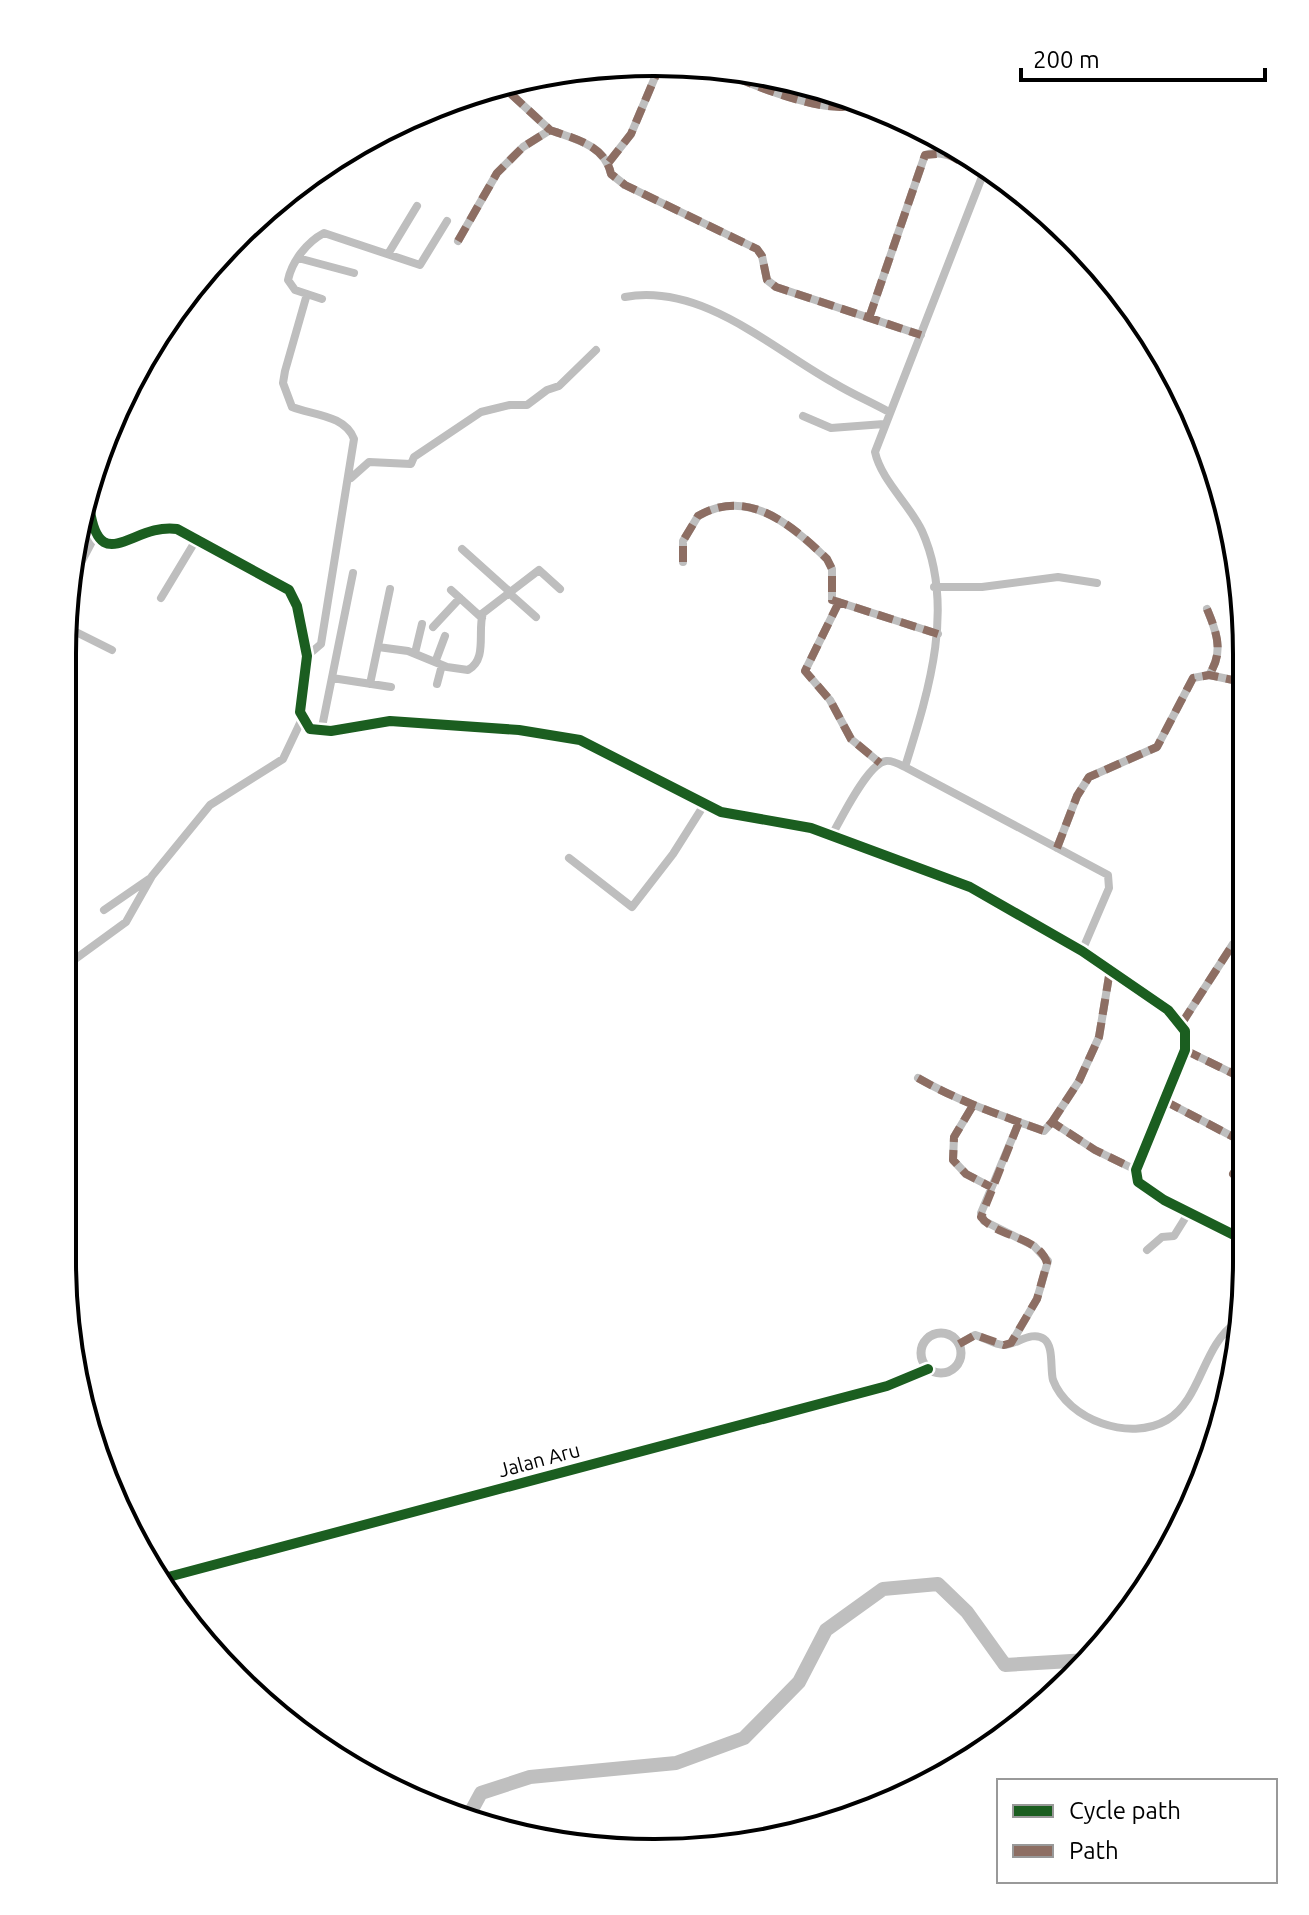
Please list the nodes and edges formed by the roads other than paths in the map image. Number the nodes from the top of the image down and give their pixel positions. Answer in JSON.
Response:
{"nodes":[{"id":1,"x":655,"y":76,"type":"edge"},
{"id":2,"x":766,"y":87,"type":"edge"},
{"id":3,"x":511,"y":94,"type":"dead end"},
{"id":4,"x":841,"y":107,"type":"edge"},
{"id":5,"x":550,"y":130,"type":"junction"},
{"id":6,"x":943,"y":153,"type":"edge"},
{"id":7,"x":609,"y":162,"type":"junction"},
{"id":8,"x":982,"y":177,"type":"edge"},
{"id":9,"x":417,"y":206,"type":"dead end"},
{"id":10,"x":447,"y":221,"type":"dead end"},
{"id":11,"x":458,"y":241,"type":"dead end"},
{"id":12,"x":388,"y":254,"type":"junction"},
{"id":13,"x":298,"y":258,"type":"junction"},
{"id":14,"x":354,"y":273,"type":"dead end"},
{"id":15,"x":307,"y":294,"type":"junction"},
{"id":16,"x":625,"y":297,"type":"dead end"},
{"id":17,"x":322,"y":299,"type":"dead end"},
{"id":18,"x":869,"y":318,"type":"junction"},
{"id":19,"x":921,"y":335,"type":"junction"},
{"id":20,"x":596,"y":350,"type":"dead end"},
{"id":21,"x":889,"y":412,"type":"junction"},
{"id":22,"x":803,"y":416,"type":"dead end"},
{"id":23,"x":884,"y":424,"type":"junction"},
{"id":24,"x":350,"y":478,"type":"junction"},
{"id":25,"x":92,"y":520,"type":"edge"},
{"id":26,"x":95,"y":536,"type":"junction"},
{"id":27,"x":196,"y":540,"type":"junction"},
{"id":28,"x":462,"y":549,"type":"dead end"},
{"id":29,"x":85,"y":555,"type":"edge"},
{"id":30,"x":683,"y":562,"type":"dead end"},
{"id":31,"x":353,"y":573,"type":"dead end"},
{"id":32,"x":1097,"y":583,"type":"dead end"},
{"id":33,"x":934,"y":587,"type":"junction"},
{"id":34,"x":390,"y":589,"type":"dead end"},
{"id":35,"x":560,"y":589,"type":"dead end"},
{"id":36,"x":451,"y":590,"type":"dead end"},
{"id":37,"x":509,"y":593,"type":"junction"},
{"id":38,"x":161,"y":598,"type":"dead end"},
{"id":39,"x":460,"y":598,"type":"junction"},
{"id":40,"x":839,"y":602,"type":"junction"},
{"id":41,"x":1207,"y":609,"type":"dead end"},
{"id":42,"x":536,"y":617,"type":"dead end"},
{"id":43,"x":482,"y":618,"type":"junction"},
{"id":44,"x":422,"y":624,"type":"dead end"},
{"id":45,"x":433,"y":627,"type":"dead end"},
{"id":46,"x":77,"y":632,"type":"edge"},
{"id":47,"x":938,"y":634,"type":"junction"},
{"id":48,"x":445,"y":636,"type":"dead end"},
{"id":49,"x":378,"y":647,"type":"junction"},
{"id":50,"x":112,"y":650,"type":"dead end"},
{"id":51,"x":415,"y":653,"type":"junction"},
{"id":52,"x":307,"y":656,"type":"junction"},
{"id":53,"x":439,"y":662,"type":"junction"},
{"id":54,"x":1209,"y":675,"type":"junction"},
{"id":55,"x":332,"y":678,"type":"junction"},
{"id":56,"x":1233,"y":680,"type":"edge"},
{"id":57,"x":370,"y":684,"type":"junction"},
{"id":58,"x":437,"y":684,"type":"dead end"},
{"id":59,"x":391,"y":687,"type":"dead end"},
{"id":60,"x":302,"y":719,"type":"junction"},
{"id":61,"x":321,"y":732,"type":"junction"},
{"id":62,"x":880,"y":763,"type":"junction"},
{"id":63,"x":905,"y":767,"type":"junction"},
{"id":64,"x":704,"y":805,"type":"junction"},
{"id":65,"x":832,"y":835,"type":"junction"},
{"id":66,"x":1057,"y":848,"type":"junction"},
{"id":67,"x":569,"y":858,"type":"dead end"},
{"id":68,"x":152,"y":876,"type":"junction"},
{"id":69,"x":104,"y":910,"type":"dead end"},
{"id":70,"x":1233,"y":944,"type":"edge"},
{"id":71,"x":1082,"y":951,"type":"junction"},
{"id":72,"x":76,"y":958,"type":"edge"},
{"id":73,"x":1110,"y":970,"type":"junction"},
{"id":74,"x":1182,"y":1023,"type":"junction"},
{"id":75,"x":1185,"y":1050,"type":"junction"},
{"id":76,"x":1233,"y":1074,"type":"edge"},
{"id":77,"x":918,"y":1078,"type":"dead end"},
{"id":78,"x":1165,"y":1101,"type":"junction"},
{"id":79,"x":972,"y":1107,"type":"junction"},
{"id":80,"x":1019,"y":1122,"type":"junction"},
{"id":81,"x":1052,"y":1122,"type":"junction"},
{"id":82,"x":1233,"y":1137,"type":"edge"},
{"id":83,"x":1136,"y":1170,"type":"junction"},
{"id":84,"x":991,"y":1187,"type":"junction"},
{"id":85,"x":1189,"y":1212,"type":"junction"},
{"id":86,"x":1233,"y":1234,"type":"edge"},
{"id":87,"x":1147,"y":1250,"type":"dead end"},
{"id":88,"x":1229,"y":1330,"type":"edge"},
{"id":89,"x":1012,"y":1342,"type":"junction"},
{"id":90,"x":959,"y":1344,"type":"junction"},
{"id":91,"x":928,"y":1369,"type":"junction"},
{"id":92,"x":170,"y":1577,"type":"edge"}],
"edges":[{"from":1,"to":7,"type":"street"},
{"from":2,"to":4,"type":"street"},
{"from":3,"to":5,"type":"street"},
{"from":5,"to":7,"type":"street"},
{"from":5,"to":11,"type":"street"},
{"from":6,"to":18,"type":"street"},
{"from":7,"to":18,"type":"street"},
{"from":8,"to":19,"type":"street"},
{"from":9,"to":12,"type":"street"},
{"from":10,"to":12,"type":"street"},
{"from":12,"to":13,"type":"street"},
{"from":13,"to":14,"type":"street"},
{"from":13,"to":15,"type":"street"},
{"from":15,"to":17,"type":"street"},
{"from":15,"to":24,"type":"street"},
{"from":16,"to":21,"type":"street"},
{"from":18,"to":19,"type":"street"},
{"from":19,"to":21,"type":"street"},
{"from":20,"to":24,"type":"street"},
{"from":21,"to":23,"type":"street"},
{"from":22,"to":23,"type":"street"},
{"from":23,"to":33,"type":"street"},
{"from":24,"to":52,"type":"street"},
{"from":25,"to":26,"type":"street"},
{"from":26,"to":27,"type":"street"},
{"from":26,"to":29,"type":"street"},
{"from":27,"to":38,"type":"street"},
{"from":27,"to":52,"type":"street"},
{"from":28,"to":37,"type":"street"},
{"from":30,"to":40,"type":"street"},
{"from":31,"to":55,"type":"street"},
{"from":32,"to":33,"type":"street"},
{"from":33,"to":47,"type":"street"},
{"from":34,"to":49,"type":"street"},
{"from":35,"to":37,"type":"street"},
{"from":36,"to":39,"type":"street"},
{"from":37,"to":42,"type":"street"},
{"from":37,"to":43,"type":"street"},
{"from":39,"to":43,"type":"street"},
{"from":39,"to":45,"type":"street"},
{"from":40,"to":47,"type":"street"},
{"from":40,"to":62,"type":"street"},
{"from":41,"to":54,"type":"street"},
{"from":43,"to":53,"type":"street"},
{"from":44,"to":51,"type":"street"},
{"from":46,"to":50,"type":"street"},
{"from":47,"to":63,"type":"street"},
{"from":48,"to":53,"type":"street"},
{"from":49,"to":51,"type":"street"},
{"from":49,"to":57,"type":"street"},
{"from":51,"to":53,"type":"street"},
{"from":52,"to":60,"type":"street"},
{"from":53,"to":58,"type":"street"},
{"from":54,"to":56,"type":"street"},
{"from":54,"to":66,"type":"street"},
{"from":55,"to":57,"type":"street"},
{"from":55,"to":61,"type":"street"},
{"from":57,"to":59,"type":"street"},
{"from":60,"to":61,"type":"street"},
{"from":60,"to":68,"type":"street"},
{"from":61,"to":64,"type":"street"},
{"from":62,"to":63,"type":"street"},
{"from":62,"to":65,"type":"street"},
{"from":63,"to":66,"type":"street"},
{"from":64,"to":65,"type":"street"},
{"from":64,"to":67,"type":"street"},
{"from":65,"to":71,"type":"street"},
{"from":66,"to":71,"type":"street"},
{"from":68,"to":69,"type":"street"},
{"from":68,"to":72,"type":"street"},
{"from":70,"to":74,"type":"street"},
{"from":71,"to":73,"type":"street"},
{"from":73,"to":74,"type":"street"},
{"from":73,"to":81,"type":"street"},
{"from":74,"to":75,"type":"street"},
{"from":75,"to":76,"type":"street"},
{"from":75,"to":78,"type":"street"},
{"from":77,"to":79,"type":"street"},
{"from":78,"to":82,"type":"street"},
{"from":78,"to":83,"type":"street"},
{"from":79,"to":80,"type":"street"},
{"from":79,"to":84,"type":"street"},
{"from":80,"to":81,"type":"street"},
{"from":80,"to":84,"type":"street"},
{"from":81,"to":83,"type":"street"},
{"from":83,"to":85,"type":"street"},
{"from":84,"to":89,"type":"street"},
{"from":85,"to":86,"type":"street"},
{"from":85,"to":87,"type":"street"},
{"from":88,"to":89,"type":"street"},
{"from":89,"to":90,"type":"street"},
{"from":90,"to":91,"type":"street"},
{"from":90,"to":91,"type":"street"},
{"from":91,"to":92,"type":"street","name":"Jalan Aru"}]}
